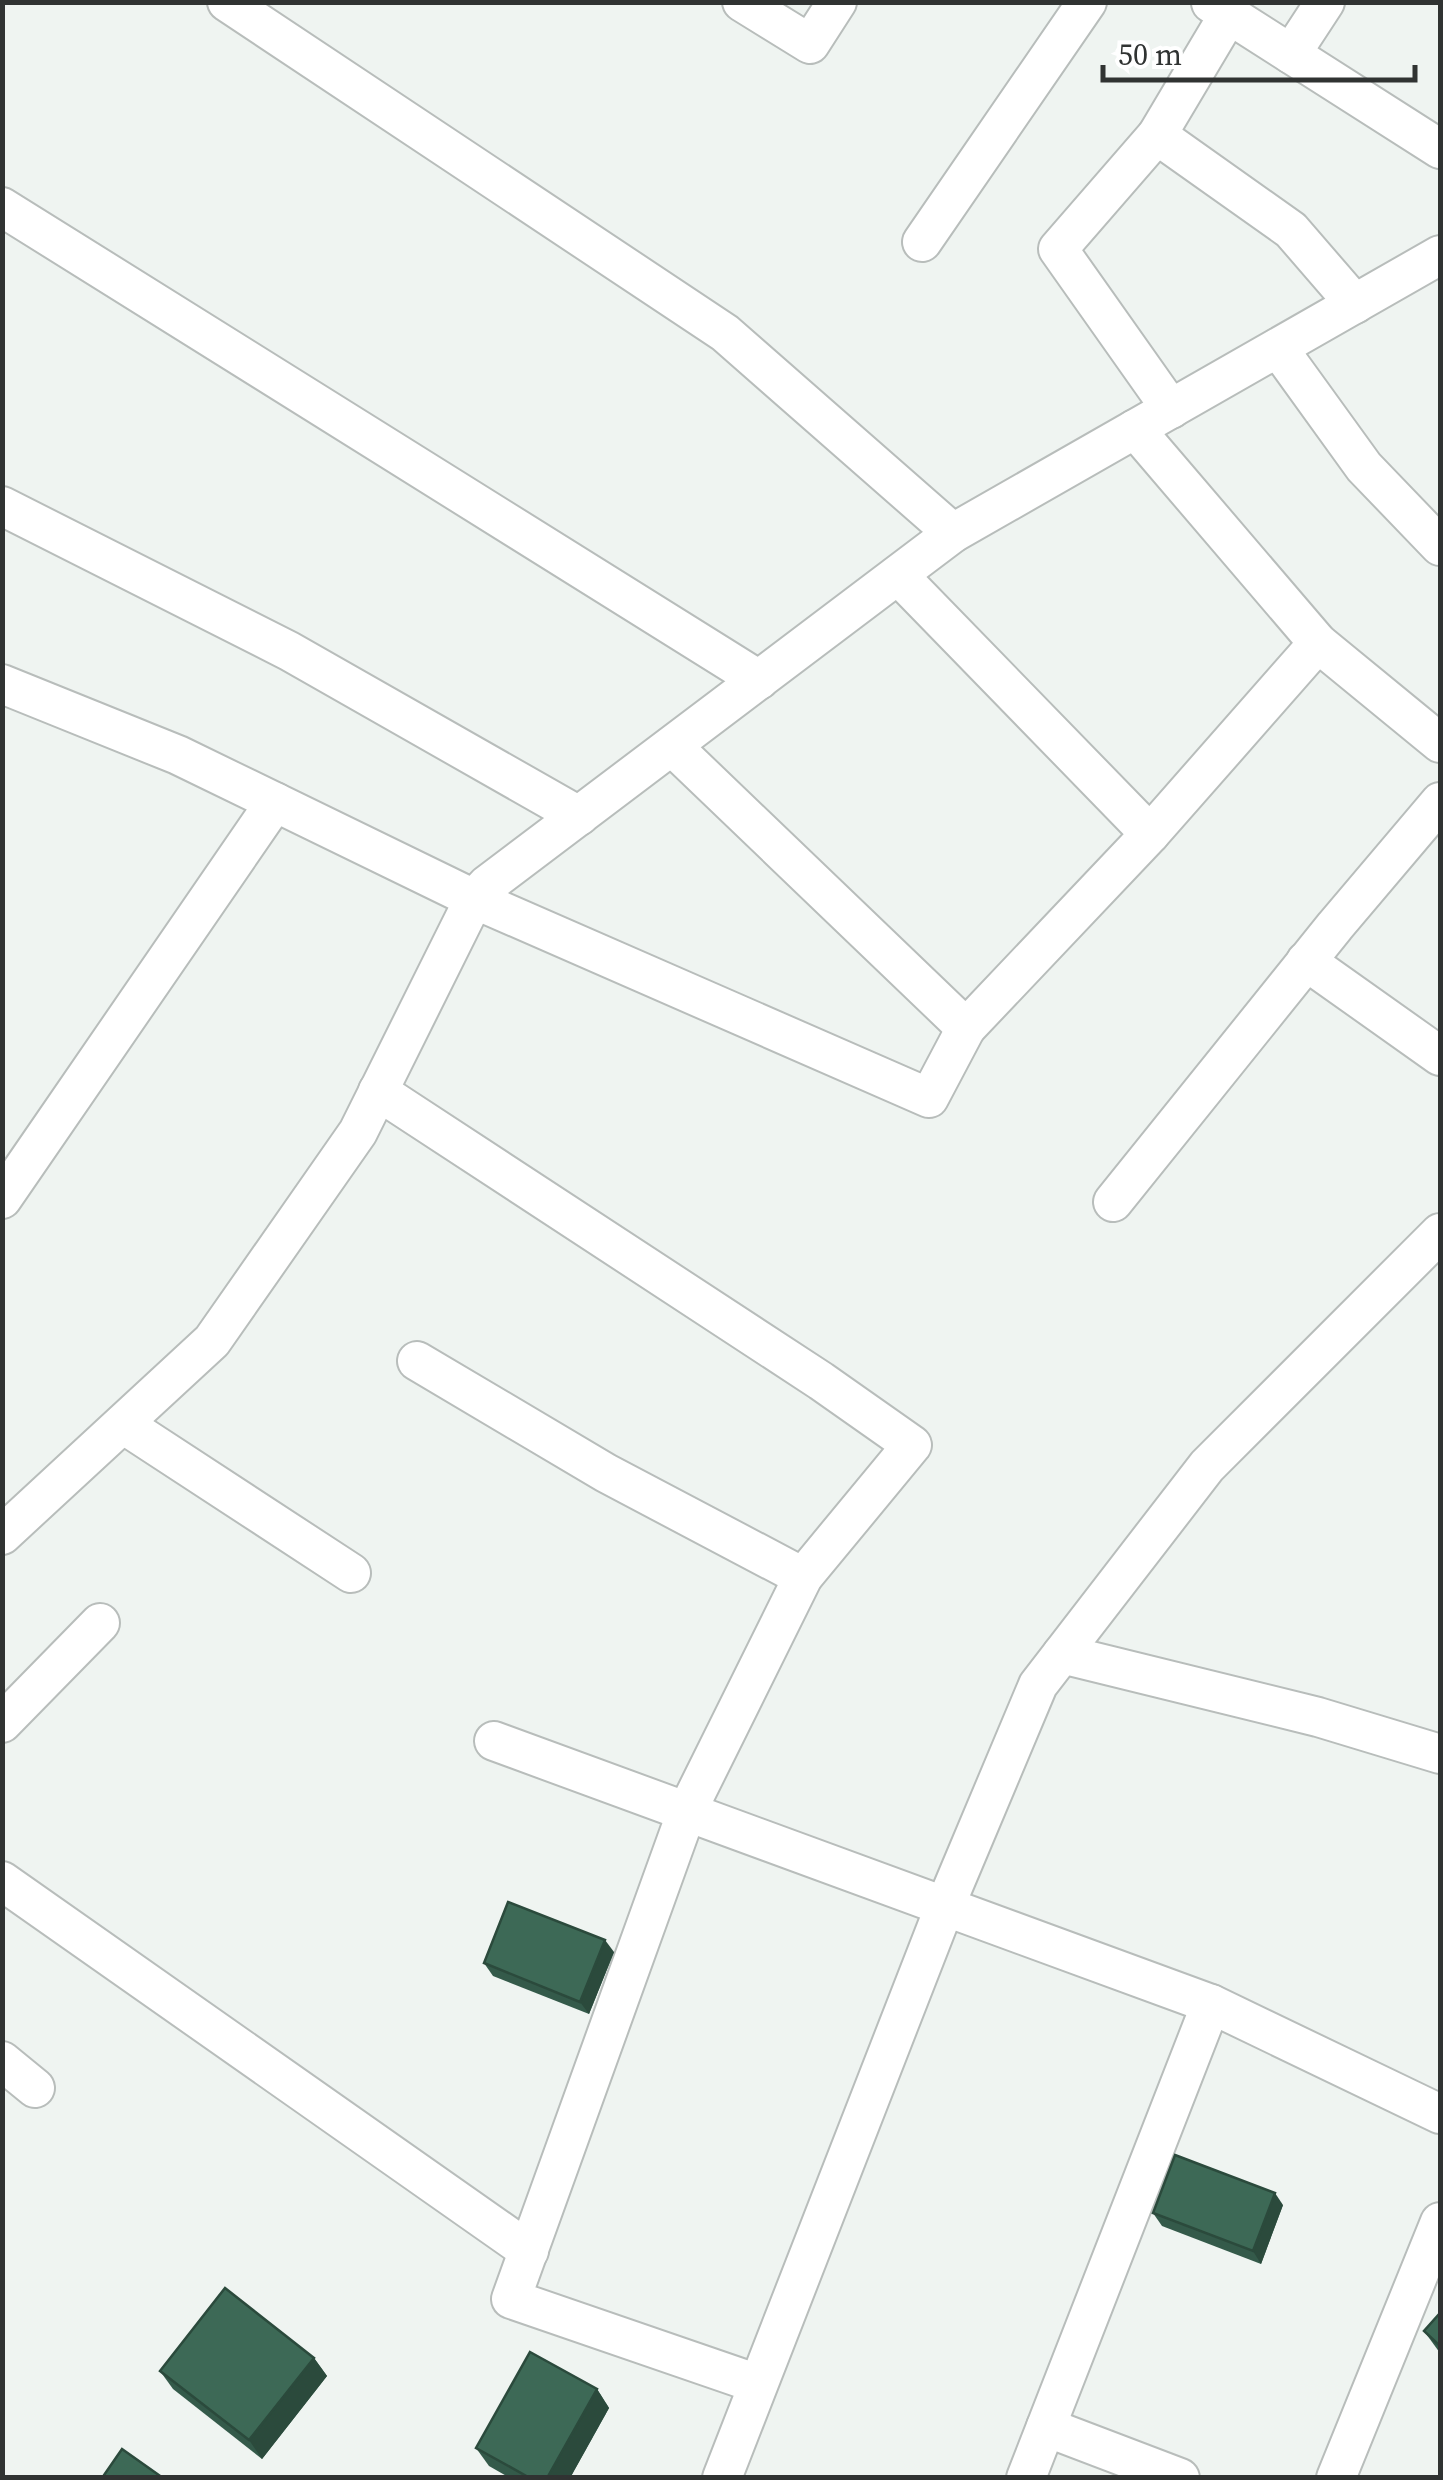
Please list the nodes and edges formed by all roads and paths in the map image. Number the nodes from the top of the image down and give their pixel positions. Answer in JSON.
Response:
{"nodes":[{"id":1,"x":227,"y":2,"type":"edge"},
{"id":2,"x":742,"y":2,"type":"edge"},
{"id":3,"x":837,"y":2,"type":"edge"},
{"id":4,"x":1087,"y":2,"type":"edge"},
{"id":5,"x":1325,"y":2,"type":"edge"},
{"id":6,"x":1220,"y":8,"type":"edge"},
{"id":7,"x":1291,"y":54,"type":"junction"},
{"id":8,"x":1157,"y":135,"type":"junction"},
{"id":9,"x":1440,"y":149,"type":"edge"},
{"id":10,"x":2,"y":207,"type":"edge"},
{"id":11,"x":922,"y":242,"type":"dead end"},
{"id":12,"x":1440,"y":255,"type":"edge"},
{"id":13,"x":1355,"y":304,"type":"junction"},
{"id":14,"x":1278,"y":348,"type":"junction"},
{"id":15,"x":1170,"y":408,"type":"junction"},
{"id":16,"x":1135,"y":429,"type":"junction"},
{"id":17,"x":2,"y":506,"type":"edge"},
{"id":18,"x":953,"y":533,"type":"junction"},
{"id":19,"x":1440,"y":546,"type":"edge"},
{"id":20,"x":898,"y":575,"type":"junction"},
{"id":21,"x":1318,"y":643,"type":"junction"},
{"id":22,"x":759,"y":680,"type":"junction"},
{"id":23,"x":2,"y":684,"type":"edge"},
{"id":24,"x":1440,"y":743,"type":"edge"},
{"id":25,"x":672,"y":746,"type":"junction"},
{"id":26,"x":274,"y":802,"type":"junction"},
{"id":27,"x":1440,"y":802,"type":"edge"},
{"id":28,"x":579,"y":816,"type":"junction"},
{"id":29,"x":1150,"y":834,"type":"junction"},
{"id":30,"x":474,"y":899,"type":"junction"},
{"id":31,"x":1306,"y":962,"type":"junction"},
{"id":32,"x":966,"y":1028,"type":"junction"},
{"id":33,"x":1440,"y":1056,"type":"edge"},
{"id":34,"x":378,"y":1090,"type":"junction"},
{"id":35,"x":2,"y":1198,"type":"edge"},
{"id":36,"x":1113,"y":1202,"type":"dead end"},
{"id":37,"x":1440,"y":1233,"type":"edge"},
{"id":38,"x":418,"y":1361,"type":"dead end"},
{"id":39,"x":123,"y":1424,"type":"junction"},
{"id":40,"x":2,"y":1536,"type":"edge"},
{"id":41,"x":350,"y":1573,"type":"dead end"},
{"id":42,"x":803,"y":1577,"type":"junction"},
{"id":43,"x":100,"y":1623,"type":"dead end"},
{"id":44,"x":1062,"y":1654,"type":"junction"},
{"id":45,"x":2,"y":1723,"type":"edge"},
{"id":46,"x":494,"y":1741,"type":"dead end"},
{"id":47,"x":1440,"y":1754,"type":"edge"},
{"id":48,"x":686,"y":1811,"type":"junction"},
{"id":49,"x":2,"y":1882,"type":"edge"},
{"id":50,"x":945,"y":1906,"type":"junction"},
{"id":51,"x":1212,"y":2004,"type":"junction"},
{"id":52,"x":2,"y":2061,"type":"edge"},
{"id":53,"x":35,"y":2088,"type":"dead end"},
{"id":54,"x":1440,"y":2114,"type":"edge"},
{"id":55,"x":1440,"y":2222,"type":"edge"},
{"id":56,"x":529,"y":2251,"type":"junction"},
{"id":57,"x":758,"y":2384,"type":"junction"},
{"id":58,"x":1046,"y":2427,"type":"junction"},
{"id":59,"x":722,"y":2478,"type":"edge"},
{"id":60,"x":1026,"y":2478,"type":"edge"},
{"id":61,"x":1180,"y":2478,"type":"edge"},
{"id":62,"x":1336,"y":2478,"type":"edge"}],
"edges":[{"from":1,"to":18,"type":"street"},
{"from":2,"to":3,"type":"street"},
{"from":4,"to":11,"type":"street"},
{"from":5,"to":7,"type":"street"},
{"from":6,"to":7,"type":"street"},
{"from":6,"to":8,"type":"street"},
{"from":7,"to":9,"type":"street"},
{"from":8,"to":13,"type":"street"},
{"from":8,"to":15,"type":"street"},
{"from":10,"to":22,"type":"street"},
{"from":12,"to":13,"type":"street"},
{"from":13,"to":14,"type":"street"},
{"from":14,"to":15,"type":"street"},
{"from":14,"to":19,"type":"street"},
{"from":15,"to":16,"type":"street"},
{"from":16,"to":18,"type":"street"},
{"from":16,"to":21,"type":"street"},
{"from":17,"to":28,"type":"street"},
{"from":18,"to":20,"type":"street"},
{"from":20,"to":22,"type":"street"},
{"from":20,"to":29,"type":"street"},
{"from":21,"to":24,"type":"street"},
{"from":21,"to":29,"type":"street"},
{"from":22,"to":25,"type":"street"},
{"from":23,"to":26,"type":"street"},
{"from":25,"to":28,"type":"street"},
{"from":25,"to":32,"type":"street"},
{"from":26,"to":30,"type":"street"},
{"from":26,"to":35,"type":"street"},
{"from":27,"to":31,"type":"street"},
{"from":28,"to":30,"type":"street"},
{"from":29,"to":32,"type":"street"},
{"from":30,"to":32,"type":"street"},
{"from":30,"to":34,"type":"street"},
{"from":31,"to":33,"type":"street"},
{"from":31,"to":36,"type":"street"},
{"from":34,"to":39,"type":"street"},
{"from":34,"to":42,"type":"street"},
{"from":37,"to":44,"type":"street"},
{"from":38,"to":42,"type":"street"},
{"from":39,"to":40,"type":"street"},
{"from":39,"to":41,"type":"street"},
{"from":42,"to":48,"type":"street"},
{"from":43,"to":45,"type":"street"},
{"from":44,"to":47,"type":"street"},
{"from":44,"to":50,"type":"street"},
{"from":46,"to":48,"type":"street"},
{"from":48,"to":50,"type":"street"},
{"from":48,"to":56,"type":"street"},
{"from":49,"to":56,"type":"street"},
{"from":50,"to":51,"type":"street"},
{"from":50,"to":57,"type":"street"},
{"from":51,"to":54,"type":"street"},
{"from":51,"to":58,"type":"street"},
{"from":52,"to":53,"type":"street"},
{"from":55,"to":62,"type":"street"},
{"from":56,"to":57,"type":"street"},
{"from":57,"to":59,"type":"street"},
{"from":58,"to":60,"type":"street"},
{"from":58,"to":61,"type":"street"}]}
